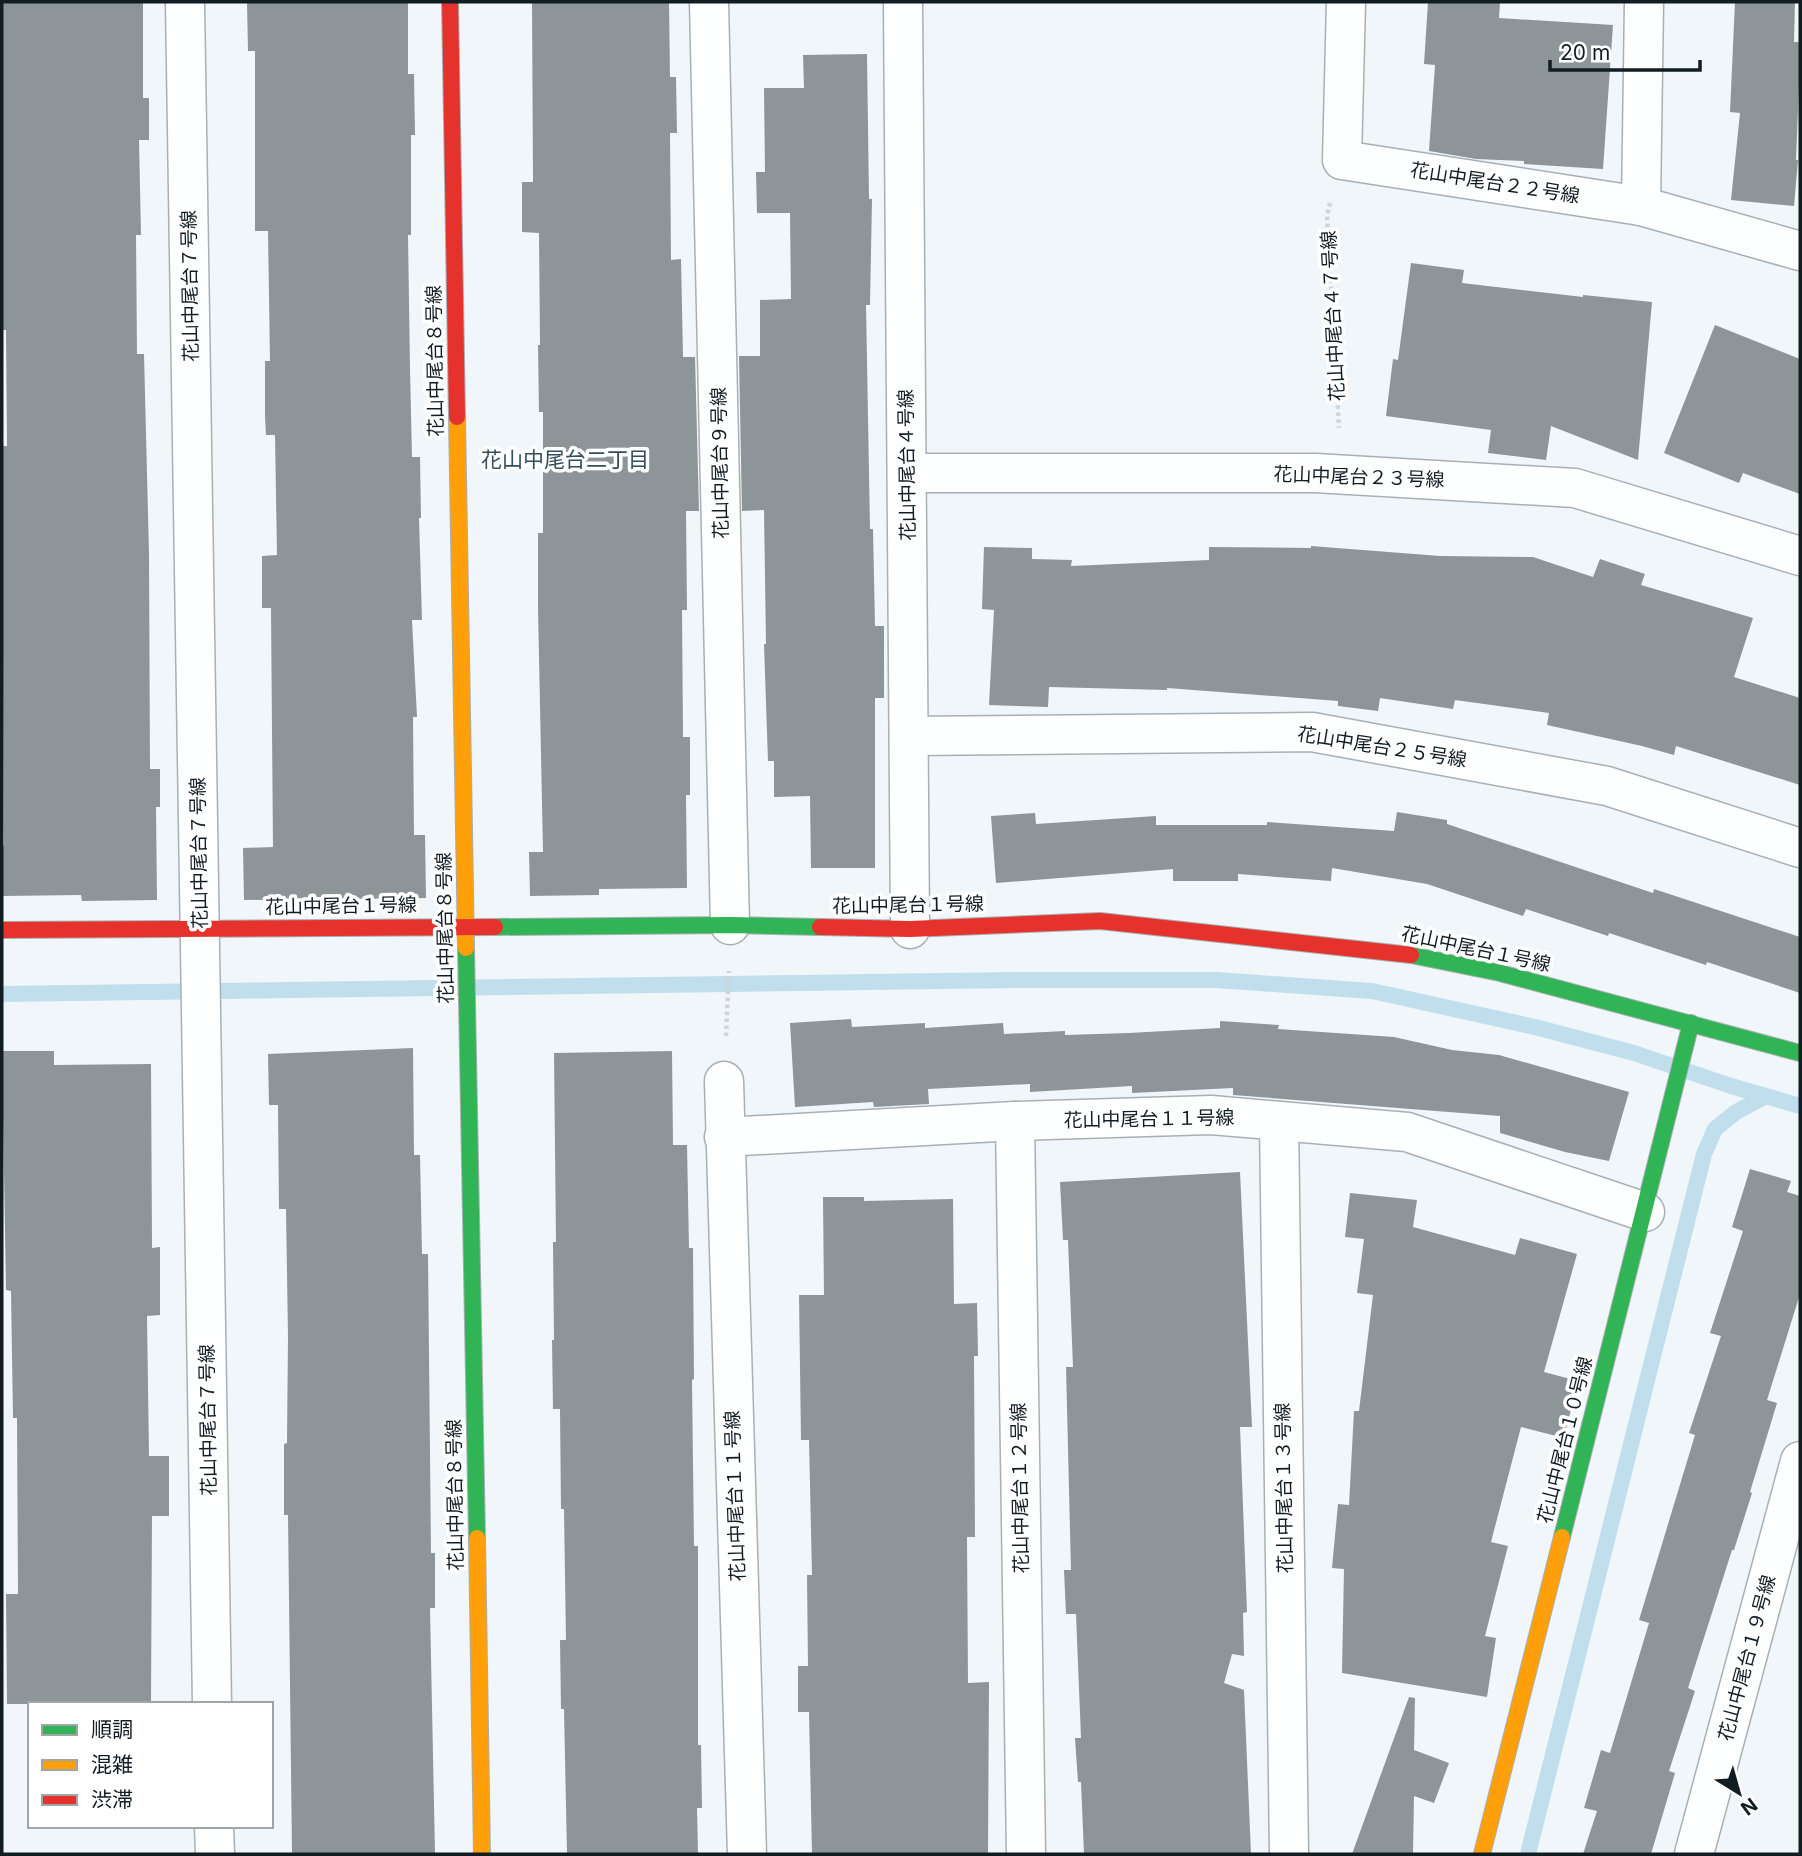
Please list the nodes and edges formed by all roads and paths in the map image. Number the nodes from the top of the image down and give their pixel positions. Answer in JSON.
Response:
{"nodes":[{"id":1,"x":185,"y":2,"type":"edge"},
{"id":2,"x":450,"y":2,"type":"edge"},
{"id":3,"x":709,"y":2,"type":"edge"},
{"id":4,"x":903,"y":2,"type":"edge"},
{"id":5,"x":1346,"y":2,"type":"edge"},
{"id":6,"x":1644,"y":2,"type":"edge"},
{"id":7,"x":1342,"y":160,"type":"junction"},
{"id":8,"x":1641,"y":206,"type":"junction"},
{"id":9,"x":1800,"y":251,"type":"edge"},
{"id":10,"x":907,"y":472,"type":"junction"},
{"id":11,"x":1342,"y":474,"type":"junction"},
{"id":12,"x":1800,"y":556,"type":"edge"},
{"id":13,"x":910,"y":736,"type":"junction"},
{"id":14,"x":1800,"y":848,"type":"edge"},
{"id":15,"x":730,"y":925,"type":"junction"},
{"id":16,"x":466,"y":926,"type":"junction"},
{"id":17,"x":910,"y":929,"type":"junction"},
{"id":18,"x":2,"y":930,"type":"edge"},
{"id":19,"x":200,"y":943,"type":"junction"},
{"id":20,"x":729,"y":964,"type":"dead end"},
{"id":21,"x":726,"y":1019,"type":"dead end"},
{"id":22,"x":1689,"y":1029,"type":"junction"},
{"id":23,"x":1800,"y":1053,"type":"edge"},
{"id":24,"x":724,"y":1080,"type":"dead end"},
{"id":25,"x":1015,"y":1121,"type":"junction"},
{"id":26,"x":1279,"y":1121,"type":"junction"},
{"id":27,"x":724,"y":1137,"type":"junction"},
{"id":28,"x":1645,"y":1212,"type":"junction"},
{"id":29,"x":1800,"y":1461,"type":"edge"},
{"id":30,"x":212,"y":1702,"type":"edge"},
{"id":31,"x":214,"y":1828,"type":"edge"},
{"id":32,"x":215,"y":1854,"type":"edge"},
{"id":33,"x":481,"y":1854,"type":"edge"},
{"id":34,"x":747,"y":1854,"type":"edge"},
{"id":35,"x":1026,"y":1854,"type":"edge"},
{"id":36,"x":1289,"y":1854,"type":"edge"},
{"id":37,"x":1482,"y":1854,"type":"edge"},
{"id":38,"x":1694,"y":1854,"type":"edge"}],
"edges":[{"from":1,"to":19,"type":"street","name":"花山中尾台７号線"},
{"from":2,"to":16,"type":"street","name":"花山中尾台８号線"},
{"from":3,"to":15,"type":"street","name":"花山中尾台９号線"},
{"from":4,"to":10,"type":"street","name":"花山中尾台４号線"},
{"from":5,"to":7,"type":"street"},
{"from":6,"to":8,"type":"street"},
{"from":7,"to":8,"type":"street","name":"花山中尾台２２号線"},
{"from":7,"to":11,"type":"path","name":"花山中尾台４７号線"},
{"from":8,"to":9,"type":"street","name":"花山中尾台２２号線"},
{"from":10,"to":11,"type":"street","name":"花山中尾台２３号線"},
{"from":10,"to":13,"type":"street","name":"花山中尾台４号線"},
{"from":11,"to":12,"type":"street","name":"花山中尾台２３号線"},
{"from":13,"to":14,"type":"street","name":"花山中尾台２５号線"},
{"from":13,"to":17,"type":"street","name":"花山中尾台４号線"},
{"from":15,"to":16,"type":"street","name":"花山中尾台１号線"},
{"from":15,"to":17,"type":"street","name":"花山中尾台１号線"},
{"from":16,"to":19,"type":"street","name":"花山中尾台１号線"},
{"from":16,"to":33,"type":"street","name":"花山中尾台８号線"},
{"from":17,"to":22,"type":"street","name":"花山中尾台１号線"},
{"from":18,"to":19,"type":"street","name":"花山中尾台１号線"},
{"from":19,"to":30,"type":"street","name":"花山中尾台７号線"},
{"from":20,"to":21,"type":"path"},
{"from":22,"to":23,"type":"street","name":"花山中尾台１号線"},
{"from":22,"to":28,"type":"street","name":"花山中尾台１０号線"},
{"from":24,"to":27,"type":"street","name":"花山中尾台１１号線"},
{"from":25,"to":26,"type":"street","name":"花山中尾台１１号線"},
{"from":25,"to":27,"type":"street","name":"花山中尾台１１号線"},
{"from":25,"to":35,"type":"street","name":"花山中尾台１２号線"},
{"from":26,"to":28,"type":"street","name":"花山中尾台１１号線"},
{"from":26,"to":36,"type":"street","name":"花山中尾台１３号線"},
{"from":27,"to":34,"type":"street","name":"花山中尾台１１号線"},
{"from":28,"to":37,"type":"street","name":"花山中尾台１０号線"},
{"from":29,"to":38,"type":"street","name":"花山中尾台１９号線"},
{"from":31,"to":32,"type":"street"}]}
